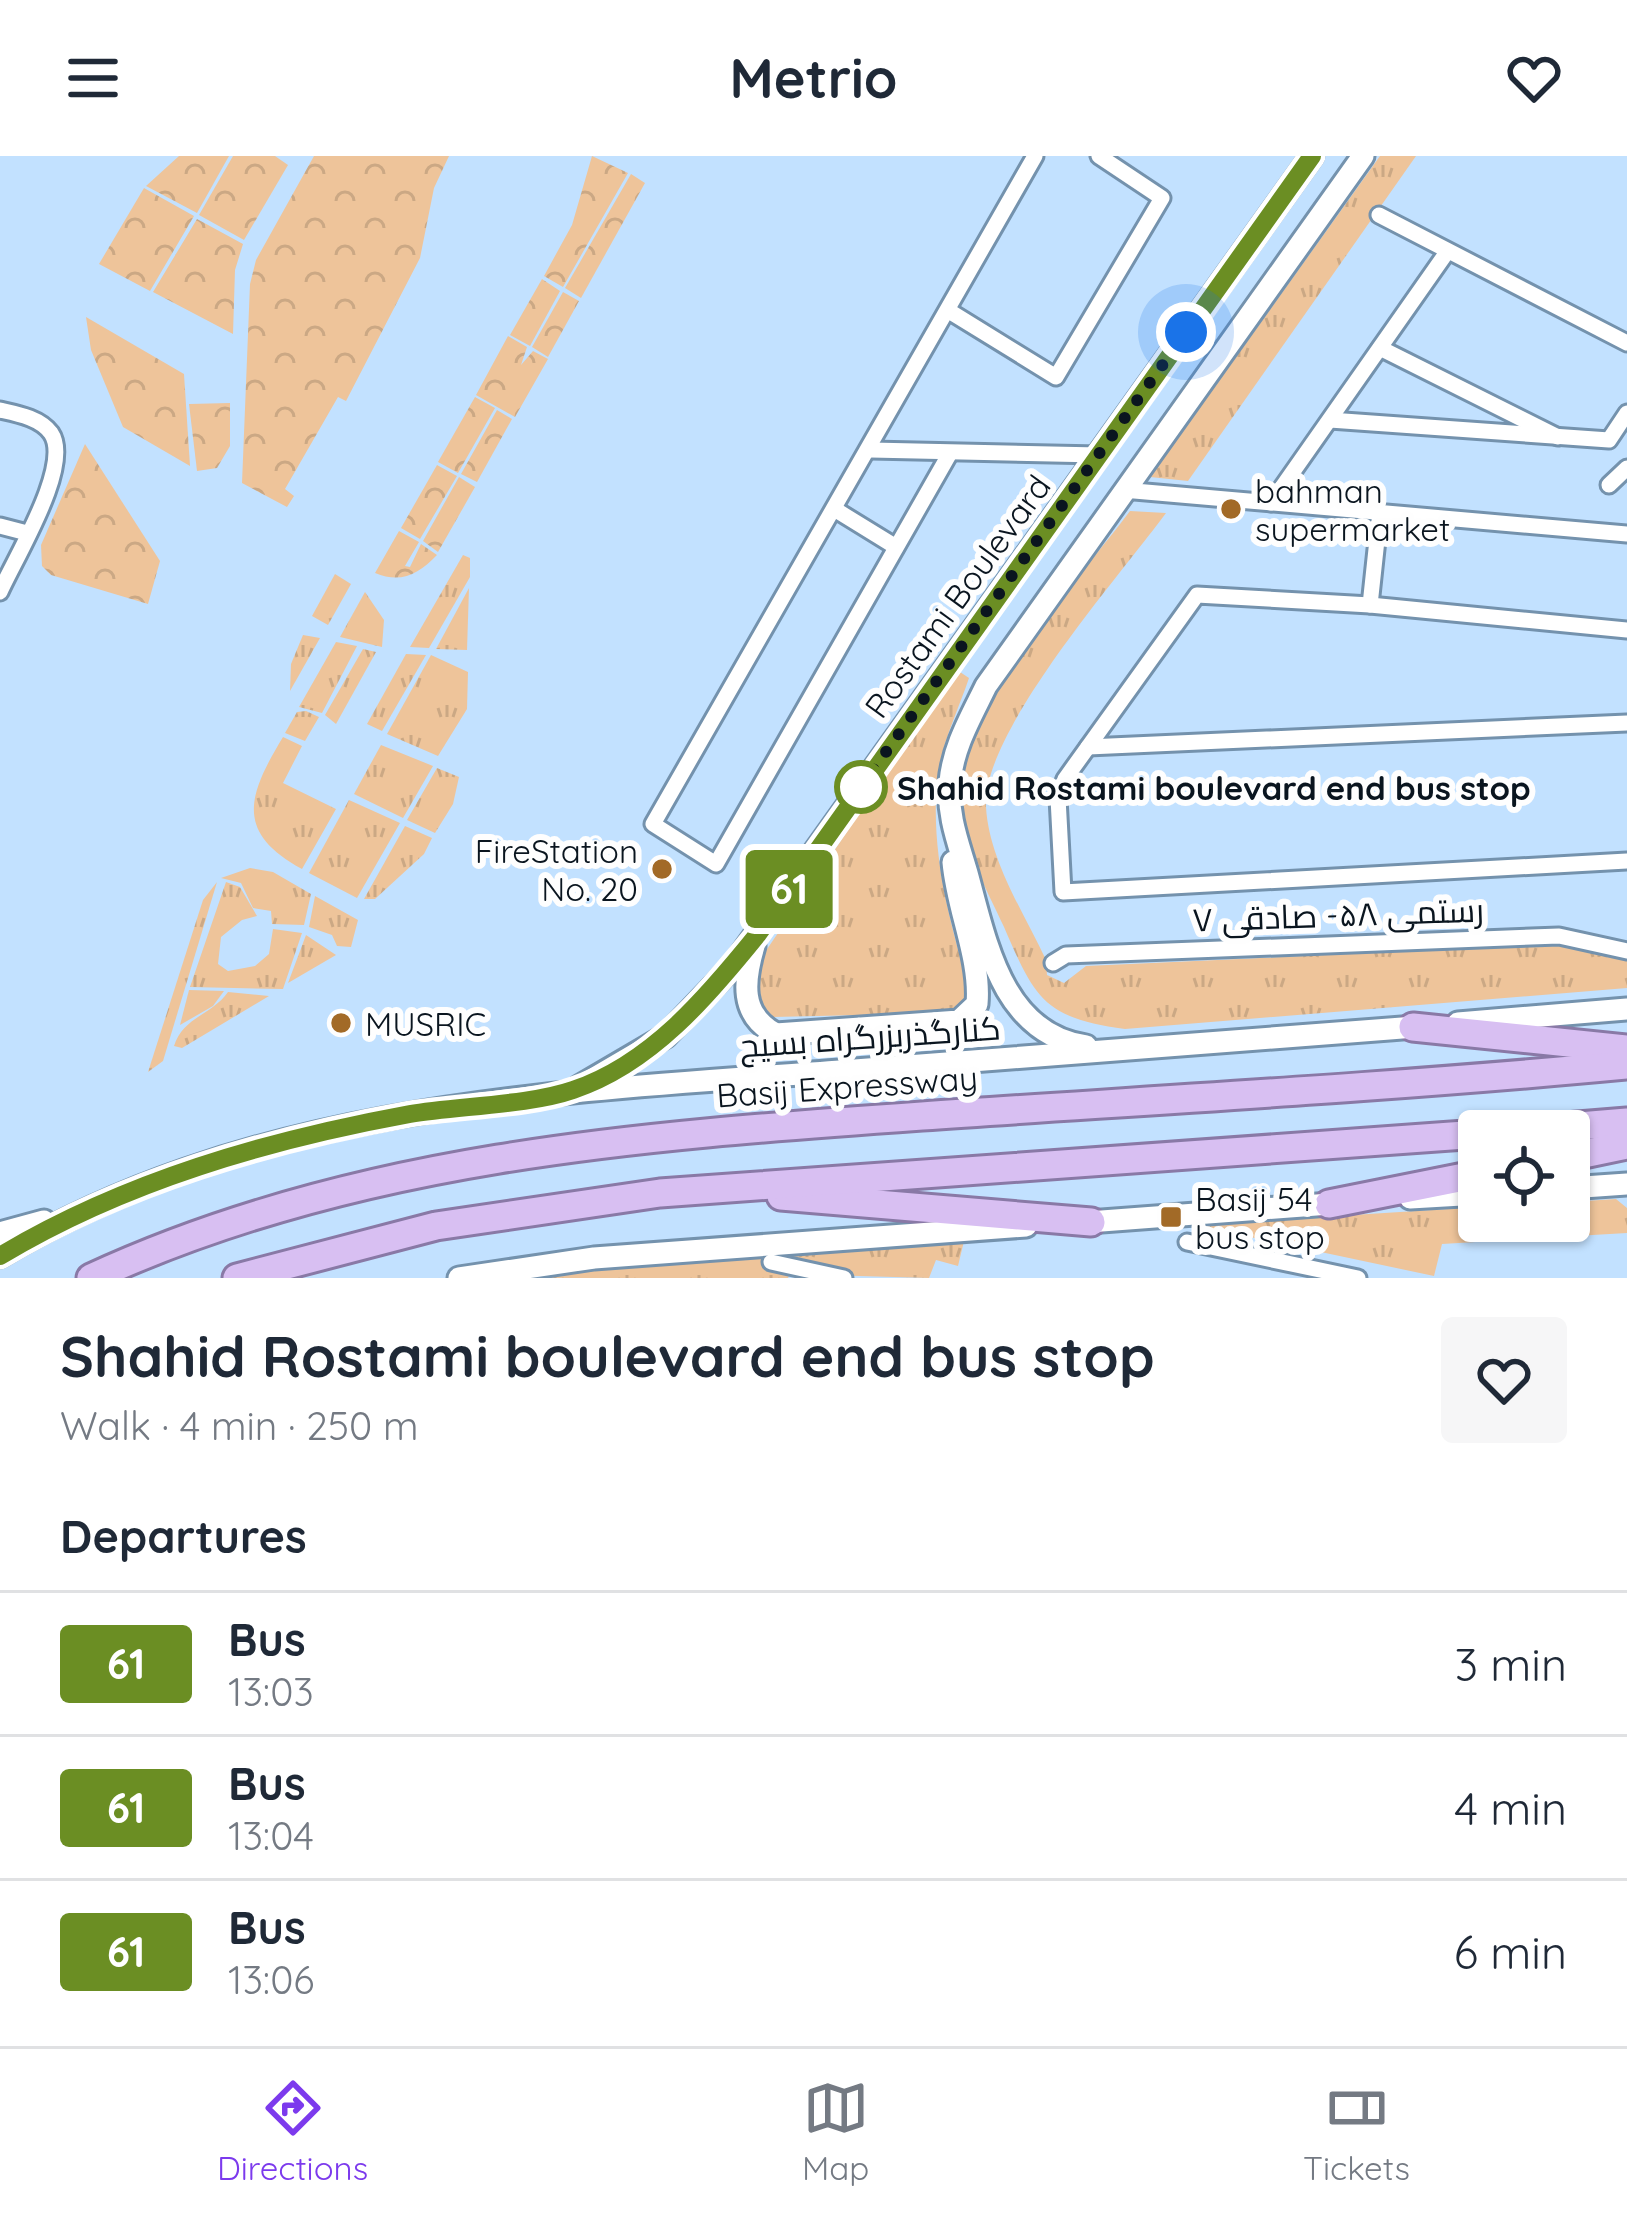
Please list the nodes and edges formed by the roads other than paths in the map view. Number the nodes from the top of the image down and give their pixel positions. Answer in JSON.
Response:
{"nodes":[{"id":1,"x":1035,"y":156,"type":"edge"},
{"id":2,"x":1099,"y":156,"type":"edge"},
{"id":3,"x":1312,"y":156,"type":"edge"},
{"id":4,"x":1363,"y":156,"type":"edge"},
{"id":5,"x":1379,"y":215,"type":"dead end"},
{"id":6,"x":1447,"y":252,"type":"junction"},
{"id":7,"x":949,"y":311,"type":"junction"},
{"id":8,"x":1627,"y":343,"type":"edge"},
{"id":9,"x":1380,"y":348,"type":"junction"},
{"id":10,"x":0,"y":410,"type":"edge"},
{"id":11,"x":1627,"y":413,"type":"edge"},
{"id":12,"x":1330,"y":420,"type":"junction"},
{"id":13,"x":1566,"y":441,"type":"junction"},
{"id":14,"x":871,"y":450,"type":"junction"},
{"id":15,"x":950,"y":453,"type":"junction"},
{"id":16,"x":1099,"y":455,"type":"junction"},
{"id":17,"x":1627,"y":468,"type":"edge"},
{"id":18,"x":1609,"y":485,"type":"dead end"},
{"id":19,"x":1123,"y":490,"type":"junction"},
{"id":20,"x":1271,"y":503,"type":"junction"},
{"id":21,"x":836,"y":510,"type":"junction"},
{"id":22,"x":1380,"y":512,"type":"junction"},
{"id":23,"x":0,"y":526,"type":"edge"},
{"id":24,"x":27,"y":533,"type":"junction"},
{"id":25,"x":1627,"y":534,"type":"edge"},
{"id":26,"x":896,"y":547,"type":"junction"},
{"id":27,"x":0,"y":592,"type":"edge"},
{"id":28,"x":1370,"y":605,"type":"junction"},
{"id":29,"x":1627,"y":630,"type":"edge"},
{"id":30,"x":1627,"y":723,"type":"edge"},
{"id":31,"x":1088,"y":747,"type":"junction"},
{"id":32,"x":949,"y":818,"type":"junction"},
{"id":33,"x":1627,"y":861,"type":"edge"},
{"id":34,"x":758,"y":934,"type":"junction"},
{"id":35,"x":1627,"y":951,"type":"edge"},
{"id":36,"x":1053,"y":963,"type":"dead end"},
{"id":37,"x":1627,"y":1010,"type":"edge"},
{"id":38,"x":1413,"y":1027,"type":"junction"},
{"id":39,"x":1627,"y":1048,"type":"edge"},
{"id":40,"x":1110,"y":1050,"type":"junction"},
{"id":41,"x":1627,"y":1065,"type":"edge"},
{"id":42,"x":572,"y":1091,"type":"junction"},
{"id":43,"x":1627,"y":1122,"type":"edge"},
{"id":44,"x":1590,"y":1125,"type":"edge"},
{"id":45,"x":1458,"y":1136,"type":"edge"},
{"id":46,"x":1627,"y":1145,"type":"edge"},
{"id":47,"x":1590,"y":1153,"type":"edge"},
{"id":48,"x":1458,"y":1178,"type":"edge"},
{"id":49,"x":1627,"y":1184,"type":"edge"},
{"id":50,"x":1590,"y":1187,"type":"edge"},
{"id":51,"x":699,"y":1190,"type":"junction"},
{"id":52,"x":1458,"y":1195,"type":"edge"},
{"id":53,"x":107,"y":1201,"type":"junction"},
{"id":54,"x":1330,"y":1204,"type":"junction"},
{"id":55,"x":1091,"y":1222,"type":"junction"},
{"id":56,"x":0,"y":1233,"type":"edge"},
{"id":57,"x":1187,"y":1242,"type":"dead end"},
{"id":58,"x":0,"y":1256,"type":"edge"},
{"id":59,"x":771,"y":1262,"type":"dead end"},
{"id":60,"x":91,"y":1278,"type":"edge"},
{"id":61,"x":237,"y":1278,"type":"edge"},
{"id":62,"x":459,"y":1278,"type":"edge"},
{"id":63,"x":844,"y":1278,"type":"edge"},
{"id":64,"x":1358,"y":1278,"type":"edge"}],
"edges":[{"from":1,"to":7,"type":"street"},
{"from":2,"to":7,"type":"street"},
{"from":3,"to":16,"type":"main road","name":"Rostami Boulevard"},
{"from":4,"to":19,"type":"main road"},
{"from":5,"to":6,"type":"street"},
{"from":6,"to":8,"type":"street"},
{"from":6,"to":9,"type":"street"},
{"from":7,"to":14,"type":"street"},
{"from":9,"to":12,"type":"street"},
{"from":9,"to":13,"type":"street"},
{"from":10,"to":24,"type":"street"},
{"from":11,"to":13,"type":"street"},
{"from":12,"to":13,"type":"street"},
{"from":12,"to":20,"type":"street"},
{"from":14,"to":15,"type":"street"},
{"from":14,"to":21,"type":"street"},
{"from":15,"to":16,"type":"street"},
{"from":15,"to":26,"type":"street"},
{"from":16,"to":34,"type":"main road","name":"Rostami Boulevard"},
{"from":17,"to":18,"type":"street"},
{"from":19,"to":20,"type":"street"},
{"from":19,"to":32,"type":"main road"},
{"from":20,"to":22,"type":"street"},
{"from":21,"to":26,"type":"street"},
{"from":21,"to":26,"type":"street"},
{"from":22,"to":25,"type":"street"},
{"from":22,"to":28,"type":"street"},
{"from":23,"to":24,"type":"street"},
{"from":24,"to":27,"type":"street"},
{"from":28,"to":29,"type":"street"},
{"from":28,"to":31,"type":"street"},
{"from":30,"to":31,"type":"street"},
{"from":31,"to":33,"type":"street"},
{"from":32,"to":34,"type":"main road"},
{"from":32,"to":40,"type":"main road"},
{"from":34,"to":42,"type":"main road","name":"Rostami Boulevard"},
{"from":35,"to":36,"type":"street","name":"رستمی ۵۸- صادقی ۷"},
{"from":37,"to":38,"type":"main road","name":"کنارگذربزرگراه بسیج"},
{"from":38,"to":39,"type":"highway"},
{"from":38,"to":40,"type":"main road","name":"کنارگذربزرگراه بسیج"},
{"from":40,"to":42,"type":"main road","name":"کنارگذربزرگراه بسیج"},
{"from":41,"to":60,"type":"highway","name":"Basij Expressway"},
{"from":42,"to":53,"type":"main road","name":"کنارگذربزرگراه بسیج"},
{"from":43,"to":44,"type":"highway"},
{"from":45,"to":51,"type":"highway"},
{"from":46,"to":47,"type":"highway"},
{"from":48,"to":54,"type":"highway"},
{"from":49,"to":50,"type":"main road"},
{"from":51,"to":55,"type":"highway"},
{"from":51,"to":61,"type":"highway"},
{"from":52,"to":54,"type":"main road"},
{"from":53,"to":56,"type":"main road"},
{"from":53,"to":58,"type":"main road","name":"کنارگذربزرگراه بسیج"},
{"from":54,"to":55,"type":"main road"},
{"from":55,"to":62,"type":"main road"},
{"from":57,"to":64,"type":"street"},
{"from":59,"to":63,"type":"street"}]}
